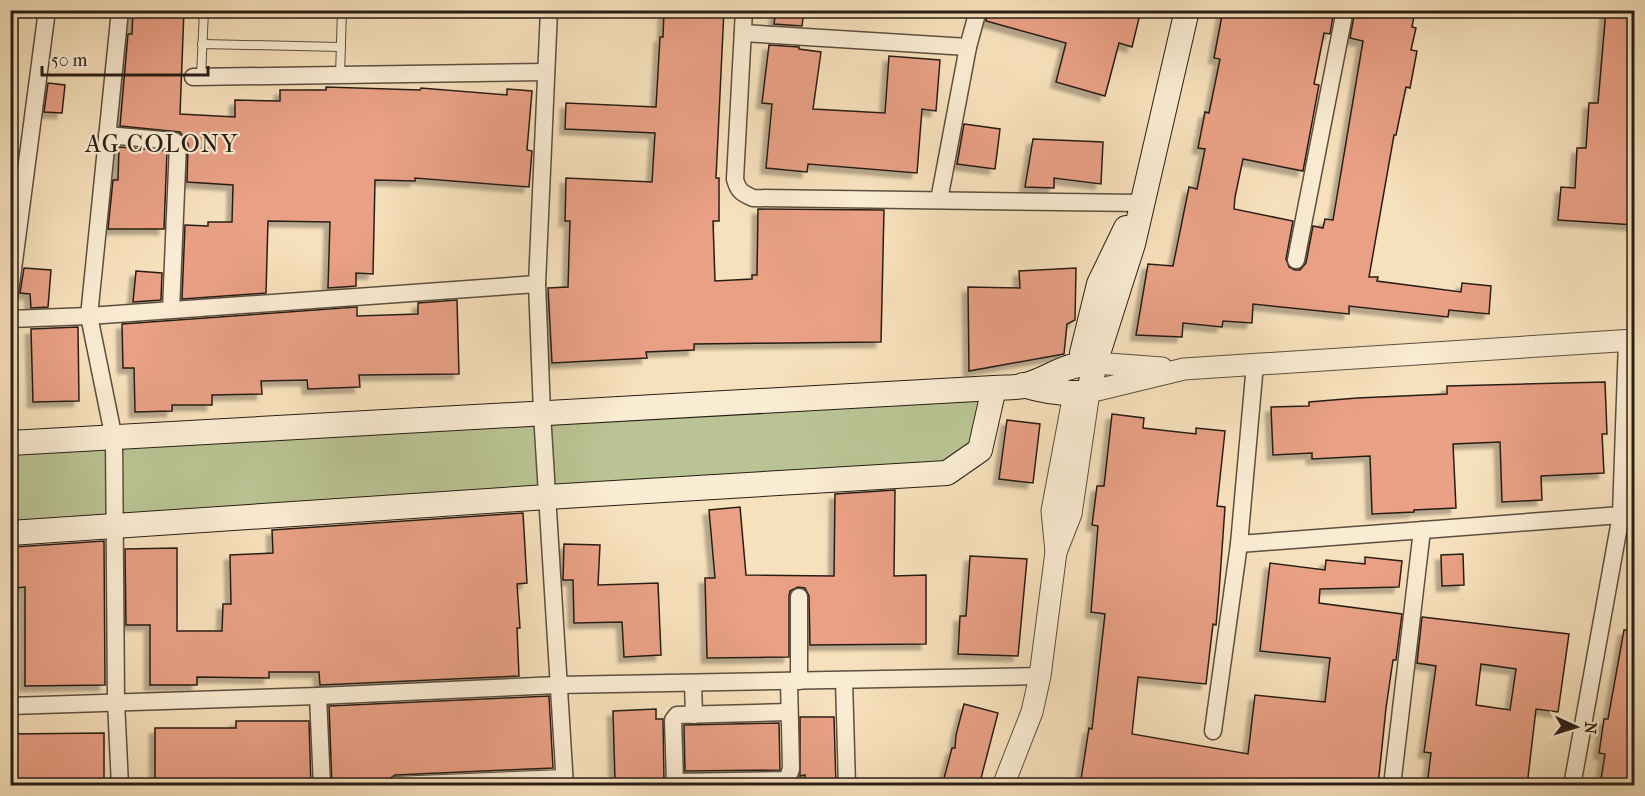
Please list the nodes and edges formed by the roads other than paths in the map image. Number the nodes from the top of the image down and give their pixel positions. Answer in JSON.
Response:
{"nodes":[{"id":1,"x":46,"y":10,"type":"edge"},
{"id":2,"x":120,"y":10,"type":"edge"},
{"id":3,"x":204,"y":10,"type":"edge"},
{"id":4,"x":342,"y":10,"type":"edge"},
{"id":5,"x":549,"y":10,"type":"edge"},
{"id":6,"x":744,"y":10,"type":"edge"},
{"id":7,"x":978,"y":10,"type":"edge"},
{"id":8,"x":1187,"y":10,"type":"edge"},
{"id":9,"x":1346,"y":10,"type":"edge"},
{"id":10,"x":744,"y":33,"type":"junction"},
{"id":11,"x":202,"y":44,"type":"junction"},
{"id":12,"x":341,"y":47,"type":"junction"},
{"id":13,"x":968,"y":48,"type":"junction"},
{"id":14,"x":546,"y":72,"type":"junction"},
{"id":15,"x":340,"y":75,"type":"junction"},
{"id":16,"x":197,"y":77,"type":"joint"},
{"id":17,"x":107,"y":135,"type":"junction"},
{"id":18,"x":939,"y":200,"type":"junction"},
{"id":19,"x":1142,"y":203,"type":"junction"},
{"id":20,"x":1296,"y":260,"type":"dead end"},
{"id":21,"x":537,"y":284,"type":"junction"},
{"id":22,"x":10,"y":292,"type":"edge"},
{"id":23,"x":171,"y":310,"type":"junction"},
{"id":24,"x":89,"y":315,"type":"junction"},
{"id":25,"x":10,"y":318,"type":"edge"},
{"id":26,"x":1631,"y":340,"type":"edge"},
{"id":27,"x":1087,"y":363,"type":"junction"},
{"id":28,"x":1255,"y":364,"type":"junction"},
{"id":29,"x":1184,"y":369,"type":"junction"},
{"id":30,"x":1023,"y":386,"type":"junction"},
{"id":31,"x":994,"y":388,"type":"junction"},
{"id":32,"x":1082,"y":393,"type":"junction"},
{"id":33,"x":542,"y":413,"type":"junction"},
{"id":34,"x":114,"y":440,"type":"junction"},
{"id":35,"x":10,"y":443,"type":"edge"},
{"id":36,"x":547,"y":496,"type":"junction"},
{"id":37,"x":1628,"y":515,"type":"edge"},
{"id":38,"x":114,"y":528,"type":"junction"},
{"id":39,"x":1422,"y":530,"type":"junction"},
{"id":40,"x":10,"y":533,"type":"edge"},
{"id":41,"x":1239,"y":544,"type":"junction"},
{"id":42,"x":799,"y":597,"type":"dead end"},
{"id":43,"x":1040,"y":676,"type":"junction"},
{"id":44,"x":844,"y":680,"type":"junction"},
{"id":45,"x":794,"y":681,"type":"junction"},
{"id":46,"x":693,"y":683,"type":"junction"},
{"id":47,"x":558,"y":685,"type":"junction"},
{"id":48,"x":318,"y":696,"type":"junction"},
{"id":49,"x":116,"y":701,"type":"junction"},
{"id":50,"x":10,"y":706,"type":"edge"},
{"id":51,"x":789,"y":712,"type":"junction"},
{"id":52,"x":694,"y":714,"type":"junction"},
{"id":53,"x":1213,"y":731,"type":"dead end"},
{"id":54,"x":565,"y":780,"type":"edge"},
{"id":55,"x":395,"y":781,"type":"dead end"},
{"id":56,"x":120,"y":786,"type":"edge"},
{"id":57,"x":322,"y":786,"type":"edge"},
{"id":58,"x":847,"y":786,"type":"edge"},
{"id":59,"x":1003,"y":786,"type":"edge"},
{"id":60,"x":1392,"y":786,"type":"edge"},
{"id":61,"x":1572,"y":786,"type":"edge"}],
"edges":[{"from":1,"to":22,"type":"street"},
{"from":2,"to":17,"type":"street"},
{"from":3,"to":11,"type":"lane"},
{"from":4,"to":12,"type":"lane"},
{"from":5,"to":14,"type":"street"},
{"from":6,"to":10,"type":"street"},
{"from":7,"to":13,"type":"street"},
{"from":8,"to":19,"type":"main road"},
{"from":9,"to":20,"type":"street"},
{"from":10,"to":13,"type":"street"},
{"from":10,"to":18,"type":"street"},
{"from":11,"to":12,"type":"lane"},
{"from":11,"to":16,"type":"lane"},
{"from":12,"to":15,"type":"lane"},
{"from":13,"to":18,"type":"street"},
{"from":14,"to":15,"type":"street"},
{"from":14,"to":21,"type":"street"},
{"from":15,"to":16,"type":"street"},
{"from":17,"to":23,"type":"street"},
{"from":17,"to":24,"type":"street"},
{"from":18,"to":19,"type":"street"},
{"from":19,"to":27,"type":"main road"},
{"from":21,"to":23,"type":"street"},
{"from":21,"to":33,"type":"street"},
{"from":23,"to":24,"type":"street"},
{"from":24,"to":25,"type":"street"},
{"from":24,"to":34,"type":"street"},
{"from":26,"to":28,"type":"street"},
{"from":26,"to":37,"type":"street"},
{"from":27,"to":29,"type":"street"},
{"from":27,"to":30,"type":"main road"},
{"from":27,"to":32,"type":"main road"},
{"from":28,"to":29,"type":"street"},
{"from":28,"to":41,"type":"street"},
{"from":29,"to":32,"type":"street"},
{"from":30,"to":31,"type":"main road"},
{"from":30,"to":32,"type":"main road"},
{"from":31,"to":33,"type":"main road"},
{"from":31,"to":36,"type":"main road"},
{"from":32,"to":43,"type":"street"},
{"from":33,"to":34,"type":"main road"},
{"from":33,"to":36,"type":"street"},
{"from":34,"to":35,"type":"main road"},
{"from":34,"to":38,"type":"street"},
{"from":36,"to":38,"type":"main road"},
{"from":36,"to":47,"type":"street"},
{"from":37,"to":39,"type":"street"},
{"from":37,"to":61,"type":"street"},
{"from":38,"to":40,"type":"main road"},
{"from":38,"to":49,"type":"street"},
{"from":39,"to":41,"type":"street"},
{"from":39,"to":60,"type":"street"},
{"from":41,"to":53,"type":"street"},
{"from":42,"to":45,"type":"street"},
{"from":43,"to":44,"type":"street"},
{"from":43,"to":59,"type":"street"},
{"from":44,"to":45,"type":"street"},
{"from":44,"to":58,"type":"street"},
{"from":45,"to":46,"type":"street"},
{"from":45,"to":51,"type":"street"},
{"from":46,"to":47,"type":"street"},
{"from":46,"to":52,"type":"street"},
{"from":47,"to":48,"type":"street"},
{"from":47,"to":54,"type":"street"},
{"from":48,"to":49,"type":"street"},
{"from":48,"to":57,"type":"street"},
{"from":49,"to":50,"type":"street"},
{"from":49,"to":56,"type":"street"},
{"from":51,"to":52,"type":"street"},
{"from":51,"to":52,"type":"street"},
{"from":54,"to":55,"type":"lane"}]}
